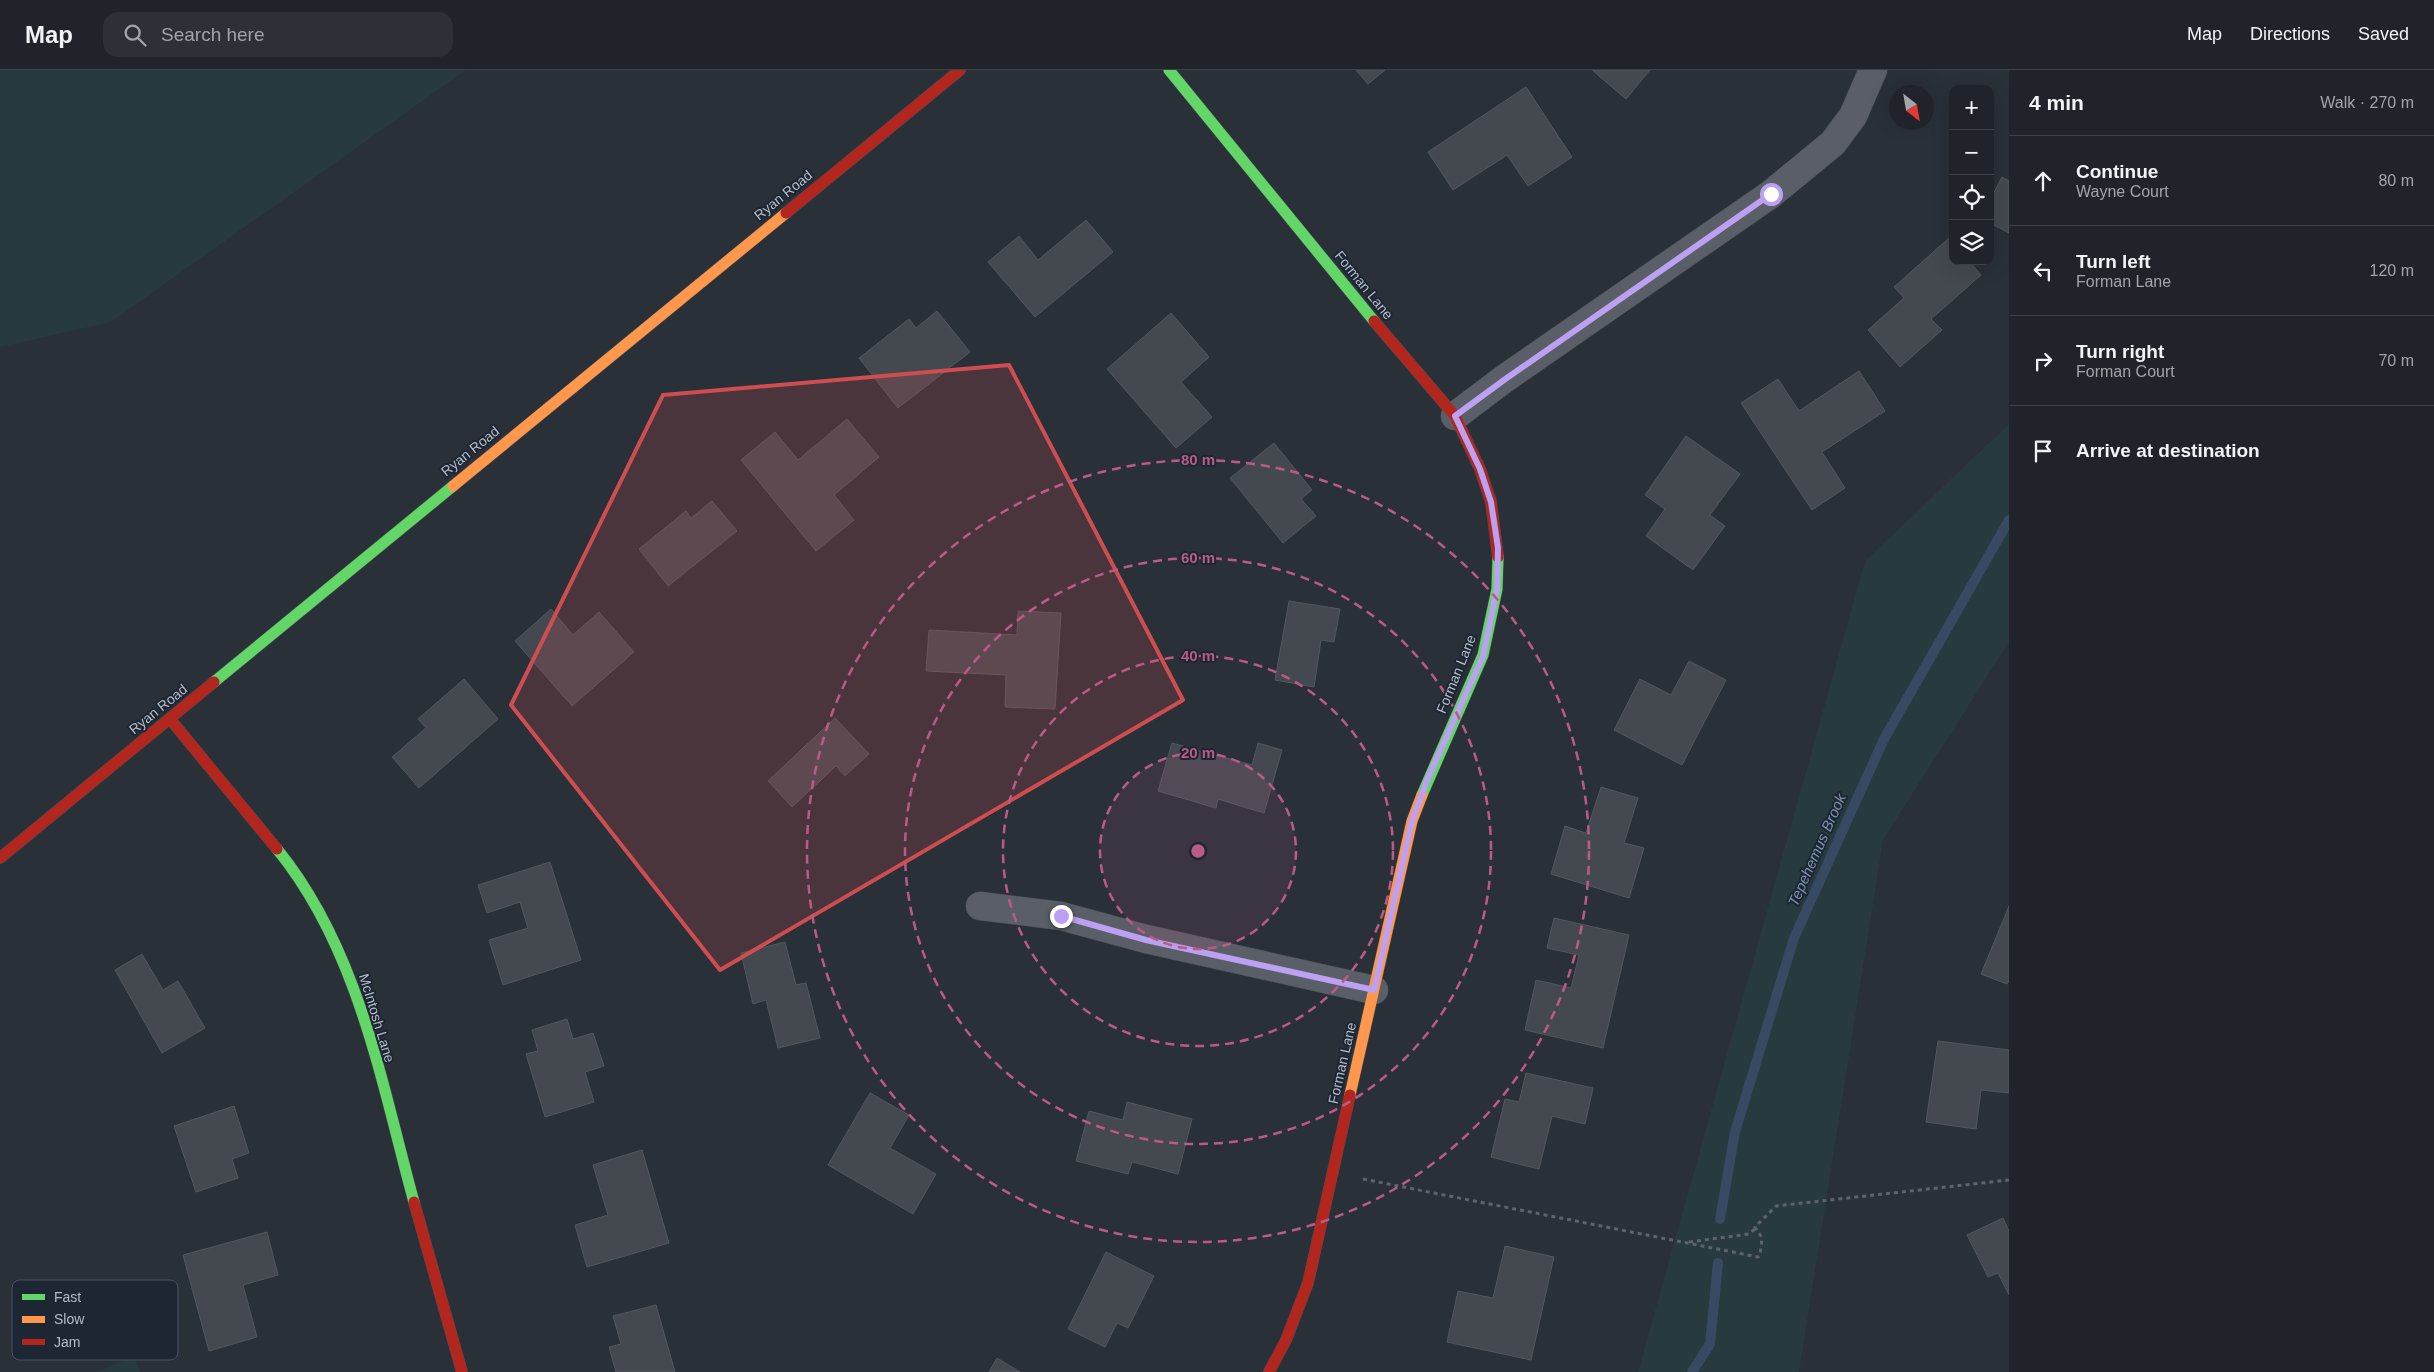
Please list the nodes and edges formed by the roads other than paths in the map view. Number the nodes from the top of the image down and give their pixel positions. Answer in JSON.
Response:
{"nodes":[{"id":1,"x":960,"y":70,"type":"edge"},
{"id":2,"x":1169,"y":70,"type":"edge"},
{"id":3,"x":1873,"y":70,"type":"edge"},
{"id":4,"x":1455,"y":416,"type":"junction"},
{"id":5,"x":170,"y":719,"type":"junction"},
{"id":6,"x":0,"y":858,"type":"edge"},
{"id":7,"x":980,"y":906,"type":"dead end"},
{"id":8,"x":1374,"y":990,"type":"junction"},
{"id":9,"x":462,"y":1372,"type":"edge"},
{"id":10,"x":1269,"y":1372,"type":"edge"}],
"edges":[{"from":1,"to":5,"type":"street","name":"Ryan Road"},
{"from":2,"to":4,"type":"street","name":"Forman Lane"},
{"from":3,"to":4,"type":"street"},
{"from":4,"to":8,"type":"street","name":"Forman Lane"},
{"from":5,"to":6,"type":"street","name":"Ryan Road"},
{"from":5,"to":9,"type":"street","name":"McIntosh Lane"},
{"from":7,"to":8,"type":"street"},
{"from":8,"to":10,"type":"street","name":"Forman Lane"}]}
